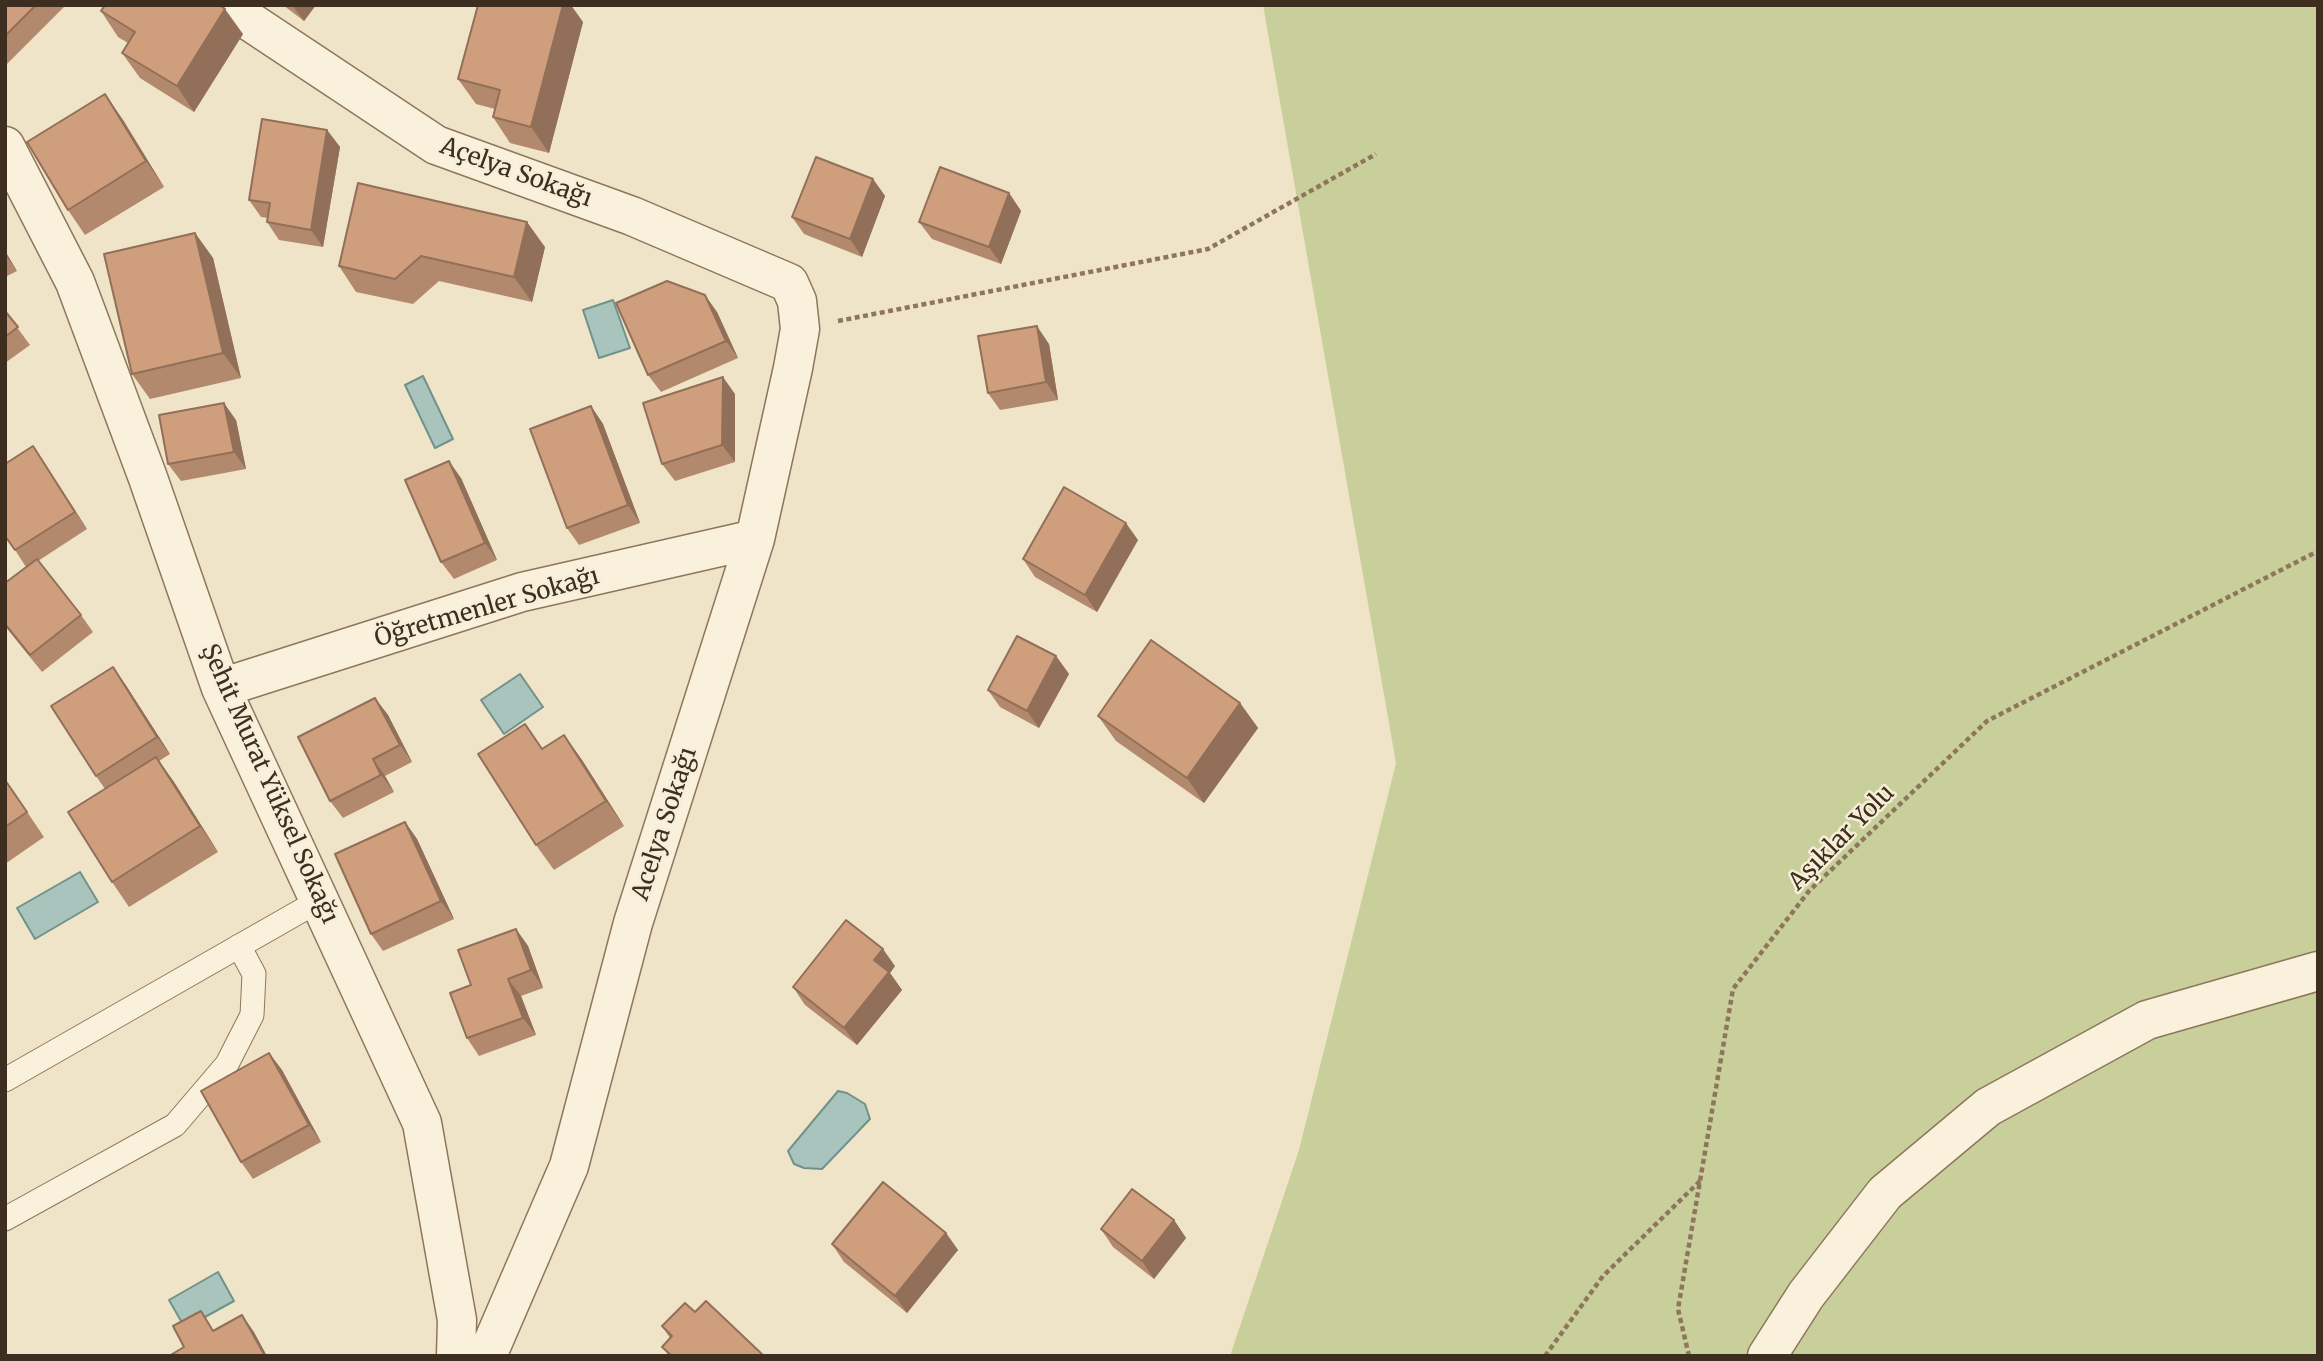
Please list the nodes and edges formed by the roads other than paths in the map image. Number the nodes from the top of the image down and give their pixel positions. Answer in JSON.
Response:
{"nodes":[{"id":1,"x":225,"y":5,"type":"edge"},
{"id":2,"x":5,"y":146,"type":"edge"},
{"id":3,"x":789,"y":283,"type":"joint"},
{"id":4,"x":755,"y":539,"type":"junction"},
{"id":5,"x":222,"y":688,"type":"junction"},
{"id":6,"x":320,"y":900,"type":"junction"},
{"id":7,"x":239,"y":946,"type":"junction"},
{"id":8,"x":2318,"y":971,"type":"edge"},
{"id":9,"x":5,"y":1080,"type":"edge"},
{"id":10,"x":5,"y":1219,"type":"edge"},
{"id":11,"x":456,"y":1356,"type":"edge"},
{"id":12,"x":487,"y":1356,"type":"edge"},
{"id":13,"x":1767,"y":1356,"type":"edge"}],
"edges":[{"from":1,"to":3,"type":"street","name":"Açelya Sokağı"},
{"from":2,"to":5,"type":"street","name":"Şehit Murat Yüksel Sokağı"},
{"from":3,"to":4,"type":"street","name":"Acelya Sokağı"},
{"from":4,"to":5,"type":"street","name":"Öğretmenler Sokağı"},
{"from":4,"to":12,"type":"street","name":"Acelya Sokağı"},
{"from":5,"to":6,"type":"street","name":"Şehit Murat Yüksel Sokağı"},
{"from":6,"to":7,"type":"lane"},
{"from":6,"to":11,"type":"street","name":"Şehit Murat Yüksel Sokağı"},
{"from":7,"to":9,"type":"lane"},
{"from":7,"to":10,"type":"lane"},
{"from":8,"to":13,"type":"street"}]}
